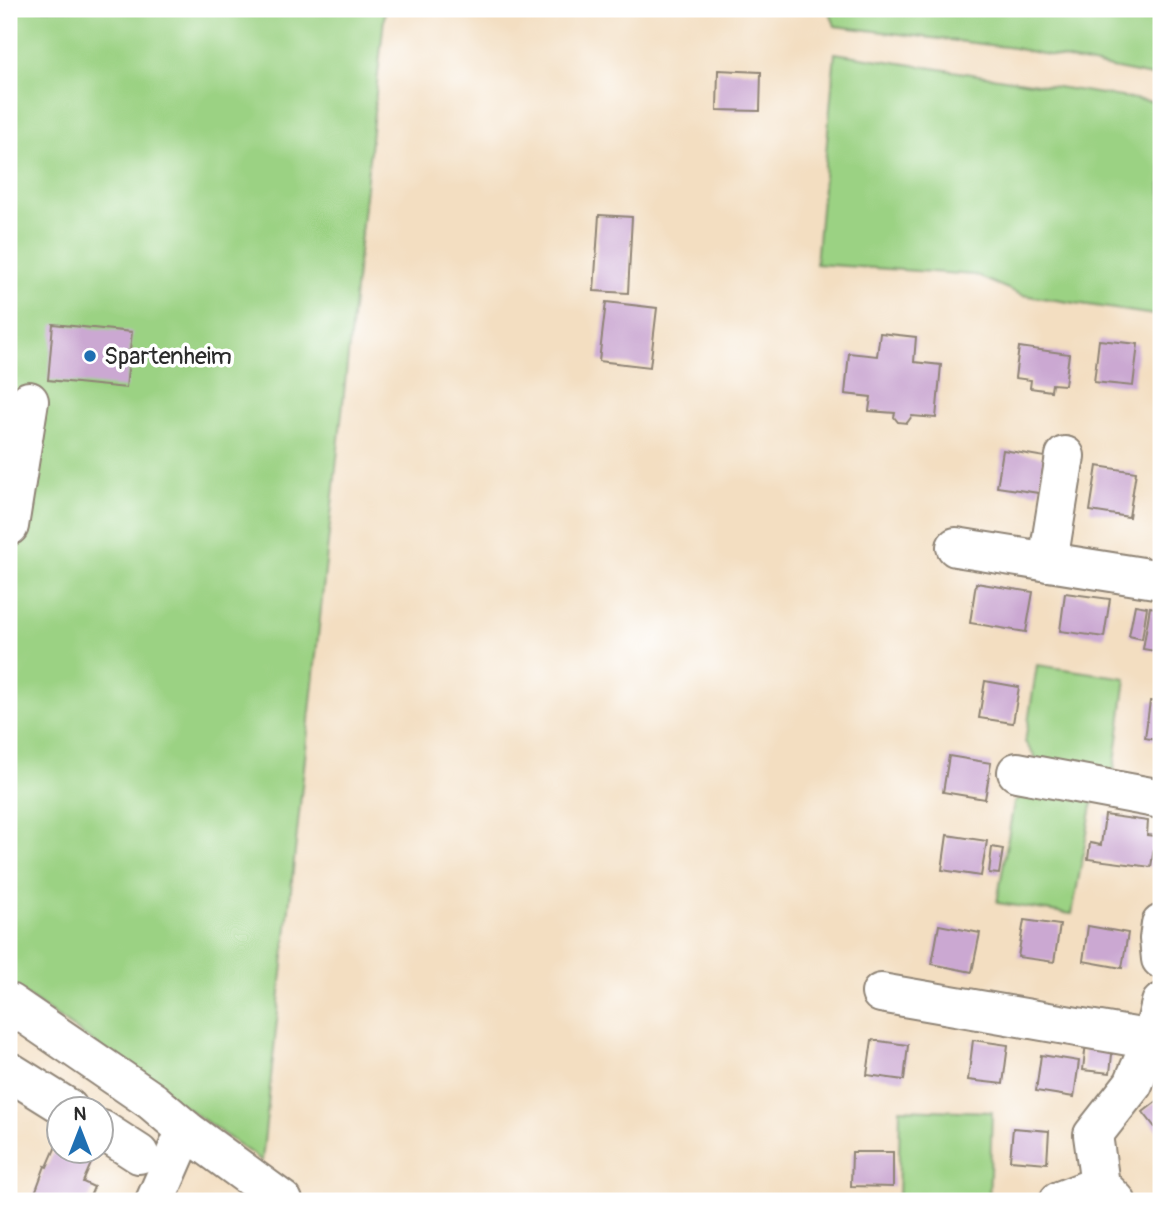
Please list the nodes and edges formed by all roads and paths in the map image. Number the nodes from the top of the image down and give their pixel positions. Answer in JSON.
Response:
{"nodes":[{"id":1,"x":29,"y":401,"type":"dead end"},
{"id":2,"x":1065,"y":456,"type":"dead end"},
{"id":3,"x":9,"y":526,"type":"edge"},
{"id":4,"x":956,"y":547,"type":"dead end"},
{"id":5,"x":1048,"y":562,"type":"junction"},
{"id":6,"x":1161,"y":580,"type":"edge"},
{"id":7,"x":1017,"y":772,"type":"dead end"},
{"id":8,"x":1161,"y":799,"type":"edge"},
{"id":9,"x":1161,"y":924,"type":"edge"},
{"id":10,"x":1161,"y":959,"type":"edge"},
{"id":11,"x":881,"y":993,"type":"dead end"},
{"id":12,"x":1161,"y":1003,"type":"edge"},
{"id":13,"x":22,"y":1012,"type":"edge"},
{"id":14,"x":1157,"y":1046,"type":"edge"},
{"id":15,"x":10,"y":1077,"type":"edge"},
{"id":16,"x":46,"y":1096,"type":"edge"},
{"id":17,"x":186,"y":1130,"type":"junction"},
{"id":18,"x":116,"y":1139,"type":"edge"},
{"id":19,"x":139,"y":1154,"type":"dead end"},
{"id":20,"x":1108,"y":1193,"type":"edge"},
{"id":21,"x":155,"y":1201,"type":"edge"},
{"id":22,"x":283,"y":1201,"type":"edge"},
{"id":23,"x":1059,"y":1201,"type":"edge"}],
"edges":[{"from":1,"to":3,"type":"street"},
{"from":2,"to":5,"type":"street"},
{"from":4,"to":5,"type":"street"},
{"from":5,"to":6,"type":"street"},
{"from":7,"to":8,"type":"street"},
{"from":9,"to":10,"type":"street"},
{"from":11,"to":14,"type":"street"},
{"from":12,"to":14,"type":"street"},
{"from":13,"to":15,"type":"street"},
{"from":13,"to":17,"type":"street"},
{"from":14,"to":20,"type":"street"},
{"from":15,"to":16,"type":"street"},
{"from":17,"to":21,"type":"street"},
{"from":17,"to":22,"type":"street"},
{"from":18,"to":19,"type":"street"},
{"from":20,"to":23,"type":"street"}]}
